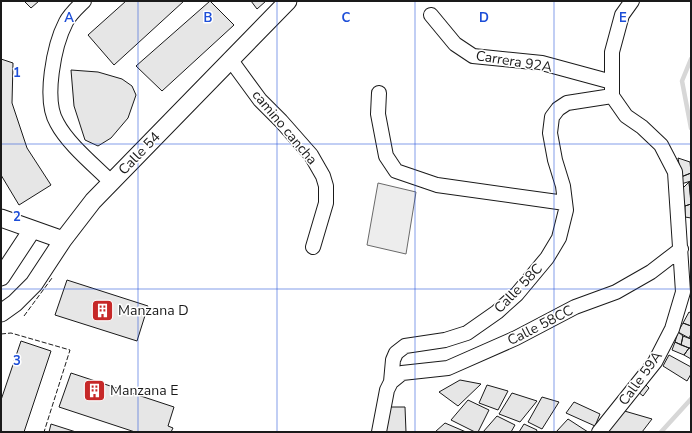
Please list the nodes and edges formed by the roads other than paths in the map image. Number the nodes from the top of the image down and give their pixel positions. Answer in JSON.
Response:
{"nodes":[{"id":1,"x":84,"y":1,"type":"edge"},
{"id":2,"x":288,"y":1,"type":"edge"},
{"id":3,"x":632,"y":1,"type":"edge"},
{"id":4,"x":431,"y":15,"type":"dead end"},
{"id":5,"x":230,"y":59,"type":"junction"},
{"id":6,"x":612,"y":82,"type":"junction"},
{"id":7,"x":379,"y":93,"type":"dead end"},
{"id":8,"x":612,"y":96,"type":"junction"},
{"id":9,"x":111,"y":182,"type":"junction"},
{"id":10,"x":565,"y":203,"type":"junction"},
{"id":11,"x":1,"y":218,"type":"edge"},
{"id":12,"x":32,"y":230,"type":"junction"},
{"id":13,"x":63,"y":240,"type":"junction"},
{"id":14,"x":313,"y":247,"type":"dead end"},
{"id":15,"x":681,"y":249,"type":"junction"},
{"id":16,"x":1,"y":277,"type":"edge"},
{"id":17,"x":1,"y":313,"type":"edge"},
{"id":18,"x":392,"y":382,"type":"junction"},
{"id":19,"x":379,"y":432,"type":"edge"},
{"id":20,"x":599,"y":432,"type":"edge"}],
"edges":[{"from":1,"to":9,"type":"street"},
{"from":2,"to":5,"type":"street","name":"Calle 54"},
{"from":3,"to":6,"type":"street"},
{"from":4,"to":6,"type":"street","name":"Carrera 92A"},
{"from":5,"to":9,"type":"street","name":"Calle 54"},
{"from":5,"to":14,"type":"street","name":"camino cancha"},
{"from":6,"to":8,"type":"street"},
{"from":7,"to":10,"type":"street"},
{"from":8,"to":10,"type":"street","name":"Calle 58C"},
{"from":8,"to":15,"type":"street","name":"Calle 59A"},
{"from":9,"to":13,"type":"street","name":"Calle 54"},
{"from":10,"to":18,"type":"street","name":"Calle 58C"},
{"from":11,"to":12,"type":"street"},
{"from":12,"to":13,"type":"street"},
{"from":12,"to":16,"type":"street"},
{"from":13,"to":17,"type":"street","name":"Calle 54"},
{"from":15,"to":18,"type":"street","name":"Calle 58CC"},
{"from":15,"to":20,"type":"street","name":"Calle 59A"},
{"from":18,"to":19,"type":"street","name":"Calle 58C"}]}
